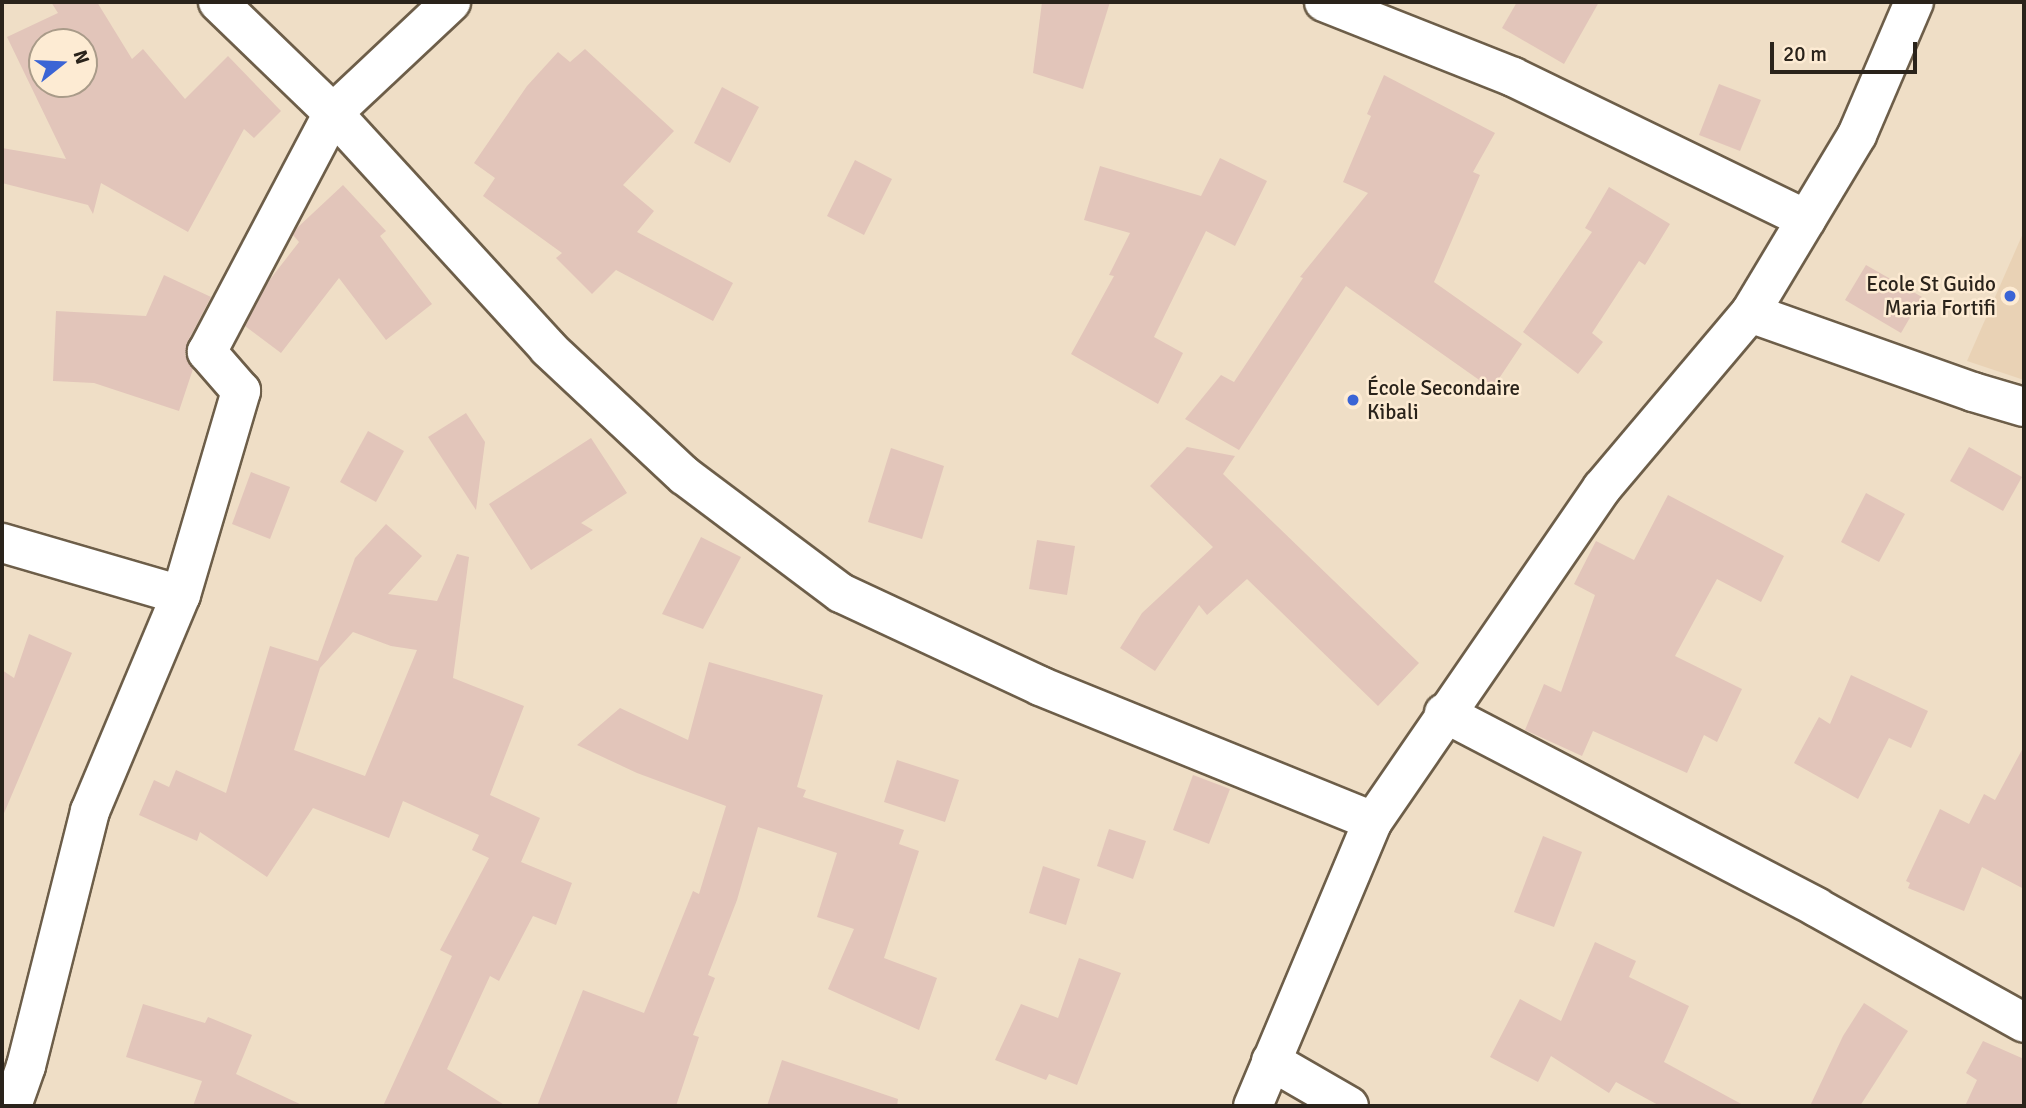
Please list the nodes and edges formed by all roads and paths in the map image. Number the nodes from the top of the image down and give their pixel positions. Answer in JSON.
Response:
{"nodes":[{"id":1,"x":218,"y":2,"type":"edge"},
{"id":2,"x":451,"y":2,"type":"edge"},
{"id":3,"x":1324,"y":2,"type":"edge"},
{"id":4,"x":1914,"y":2,"type":"edge"},
{"id":5,"x":333,"y":113,"type":"junction"},
{"id":6,"x":1806,"y":219,"type":"junction"},
{"id":7,"x":1750,"y":313,"type":"junction"},
{"id":8,"x":2024,"y":407,"type":"edge"},
{"id":9,"x":2,"y":543,"type":"edge"},
{"id":10,"x":181,"y":595,"type":"junction"},
{"id":11,"x":1444,"y":713,"type":"junction"},
{"id":12,"x":1373,"y":821,"type":"junction"},
{"id":13,"x":2024,"y":1023,"type":"edge"},
{"id":14,"x":1271,"y":1061,"type":"junction"},
{"id":15,"x":12,"y":1106,"type":"edge"},
{"id":16,"x":1253,"y":1106,"type":"edge"},
{"id":17,"x":1349,"y":1106,"type":"edge"}],
"edges":[{"from":1,"to":5,"type":"street"},
{"from":2,"to":5,"type":"street"},
{"from":3,"to":6,"type":"street"},
{"from":4,"to":6,"type":"street"},
{"from":5,"to":10,"type":"street"},
{"from":5,"to":12,"type":"street"},
{"from":6,"to":7,"type":"street"},
{"from":7,"to":8,"type":"street"},
{"from":7,"to":11,"type":"street"},
{"from":9,"to":10,"type":"street"},
{"from":10,"to":15,"type":"street"},
{"from":11,"to":12,"type":"street"},
{"from":11,"to":13,"type":"street"},
{"from":12,"to":14,"type":"street"},
{"from":14,"to":16,"type":"street"},
{"from":14,"to":17,"type":"street"}]}
